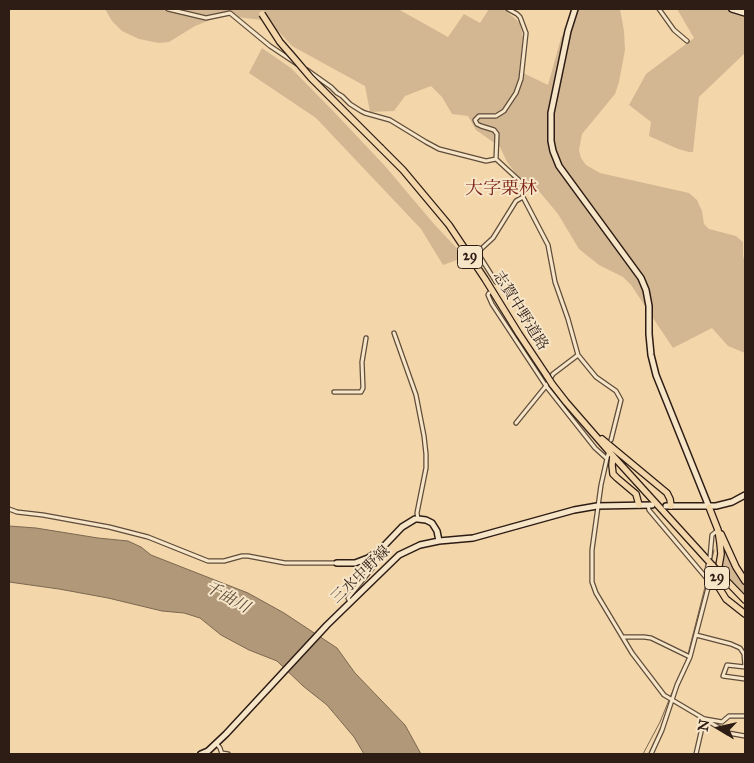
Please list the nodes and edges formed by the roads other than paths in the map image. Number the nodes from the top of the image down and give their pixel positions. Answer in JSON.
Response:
{"nodes":[{"id":1,"x":168,"y":9,"type":"edge"},
{"id":2,"x":508,"y":9,"type":"edge"},
{"id":3,"x":575,"y":9,"type":"edge"},
{"id":4,"x":659,"y":9,"type":"edge"},
{"id":5,"x":732,"y":9,"type":"edge"},
{"id":6,"x":260,"y":11,"type":"edge"},
{"id":7,"x":745,"y":13,"type":"edge"},
{"id":8,"x":687,"y":42,"type":"dead end"},
{"id":9,"x":496,"y":159,"type":"junction"},
{"id":10,"x":523,"y":196,"type":"junction"},
{"id":11,"x":496,"y":282,"type":"dead end"},
{"id":12,"x":489,"y":293,"type":"dead end"},
{"id":13,"x":394,"y":333,"type":"dead end"},
{"id":14,"x":366,"y":338,"type":"dead end"},
{"id":15,"x":578,"y":355,"type":"junction"},
{"id":16,"x":546,"y":386,"type":"junction"},
{"id":17,"x":334,"y":392,"type":"dead end"},
{"id":18,"x":516,"y":423,"type":"dead end"},
{"id":19,"x":587,"y":426,"type":"junction"},
{"id":20,"x":611,"y":440,"type":"dead end"},
{"id":21,"x":609,"y":456,"type":"junction"},
{"id":22,"x":745,"y":495,"type":"edge"},
{"id":23,"x":639,"y":505,"type":"junction"},
{"id":24,"x":650,"y":505,"type":"joint"},
{"id":25,"x":597,"y":506,"type":"junction"},
{"id":26,"x":668,"y":506,"type":"joint"},
{"id":27,"x":709,"y":507,"type":"junction"},
{"id":28,"x":9,"y":509,"type":"edge"},
{"id":29,"x":418,"y":519,"type":"junction"},
{"id":30,"x":718,"y":530,"type":"junction"},
{"id":31,"x":439,"y":541,"type":"junction"},
{"id":32,"x":710,"y":557,"type":"dead end"},
{"id":33,"x":368,"y":558,"type":"junction"},
{"id":34,"x":337,"y":563,"type":"joint"},
{"id":35,"x":711,"y":566,"type":"junction"},
{"id":36,"x":706,"y":579,"type":"junction"},
{"id":37,"x":745,"y":581,"type":"edge"},
{"id":38,"x":745,"y":600,"type":"edge"},
{"id":39,"x":350,"y":602,"type":"junction"},
{"id":40,"x":745,"y":614,"type":"edge"},
{"id":41,"x":696,"y":635,"type":"junction"},
{"id":42,"x":623,"y":637,"type":"junction"},
{"id":43,"x":745,"y":654,"type":"edge"},
{"id":44,"x":690,"y":657,"type":"junction"},
{"id":45,"x":745,"y":666,"type":"edge"},
{"id":46,"x":745,"y":679,"type":"edge"},
{"id":47,"x":670,"y":699,"type":"junction"},
{"id":48,"x":745,"y":716,"type":"edge"},
{"id":49,"x":704,"y":719,"type":"junction"},
{"id":50,"x":745,"y":736,"type":"edge"},
{"id":51,"x":216,"y":744,"type":"junction"},
{"id":52,"x":201,"y":754,"type":"edge"},
{"id":53,"x":222,"y":754,"type":"edge"},
{"id":54,"x":228,"y":754,"type":"edge"},
{"id":55,"x":651,"y":754,"type":"edge"},
{"id":56,"x":696,"y":754,"type":"edge"}],
"edges":[{"from":1,"to":9,"type":"street"},
{"from":2,"to":9,"type":"street"},
{"from":3,"to":27,"type":"street"},
{"from":4,"to":8,"type":"street"},
{"from":5,"to":7,"type":"street"},
{"from":6,"to":19,"type":"main road","name":"志賀中野道路","number":"29","bridge":true},
{"from":9,"to":10,"type":"street"},
{"from":10,"to":11,"type":"street"},
{"from":10,"to":15,"type":"street"},
{"from":12,"to":16,"type":"street"},
{"from":13,"to":29,"type":"street"},
{"from":14,"to":17,"type":"street"},
{"from":15,"to":16,"type":"street"},
{"from":15,"to":20,"type":"street"},
{"from":16,"to":18,"type":"street"},
{"from":16,"to":21,"type":"street"},
{"from":19,"to":21,"type":"main road","name":"志賀中野道路","number":"29"},
{"from":19,"to":26,"type":"main road","number":"29"},
{"from":21,"to":23,"type":"main road","number":"29"},
{"from":21,"to":25,"type":"street"},
{"from":21,"to":35,"type":"main road","name":"志賀中野道路","number":"29"},
{"from":22,"to":27,"type":"street"},
{"from":23,"to":24,"type":"street","name":"三水中野線"},
{"from":23,"to":25,"type":"street","name":"三水中野線"},
{"from":24,"to":36,"type":"street"},
{"from":25,"to":31,"type":"street","name":"三水中野線"},
{"from":25,"to":42,"type":"street"},
{"from":26,"to":27,"type":"street"},
{"from":27,"to":30,"type":"main road","number":"29"},
{"from":28,"to":34,"type":"street"},
{"from":29,"to":31,"type":"street"},
{"from":29,"to":33,"type":"street"},
{"from":30,"to":32,"type":"street"},
{"from":30,"to":37,"type":"main road","number":"29"},
{"from":30,"to":40,"type":"main road","number":"29"},
{"from":31,"to":39,"type":"street","name":"三水中野線"},
{"from":33,"to":34,"type":"street"},
{"from":33,"to":39,"type":"street"},
{"from":35,"to":36,"type":"street"},
{"from":35,"to":38,"type":"main road","name":"志賀中野道路","number":"29","bridge":true},
{"from":36,"to":41,"type":"street"},
{"from":39,"to":51,"type":"street","name":"三水中野線"},
{"from":41,"to":43,"type":"street"},
{"from":41,"to":44,"type":"street"},
{"from":42,"to":44,"type":"street"},
{"from":42,"to":47,"type":"street"},
{"from":43,"to":45,"type":"street"},
{"from":44,"to":47,"type":"street"},
{"from":45,"to":46,"type":"street"},
{"from":47,"to":49,"type":"street"},
{"from":47,"to":55,"type":"street"},
{"from":48,"to":49,"type":"street"},
{"from":49,"to":50,"type":"street"},
{"from":49,"to":56,"type":"street"},
{"from":51,"to":52,"type":"street","name":"三水中野線"},
{"from":51,"to":53,"type":"street"},
{"from":53,"to":54,"type":"street"}]}
